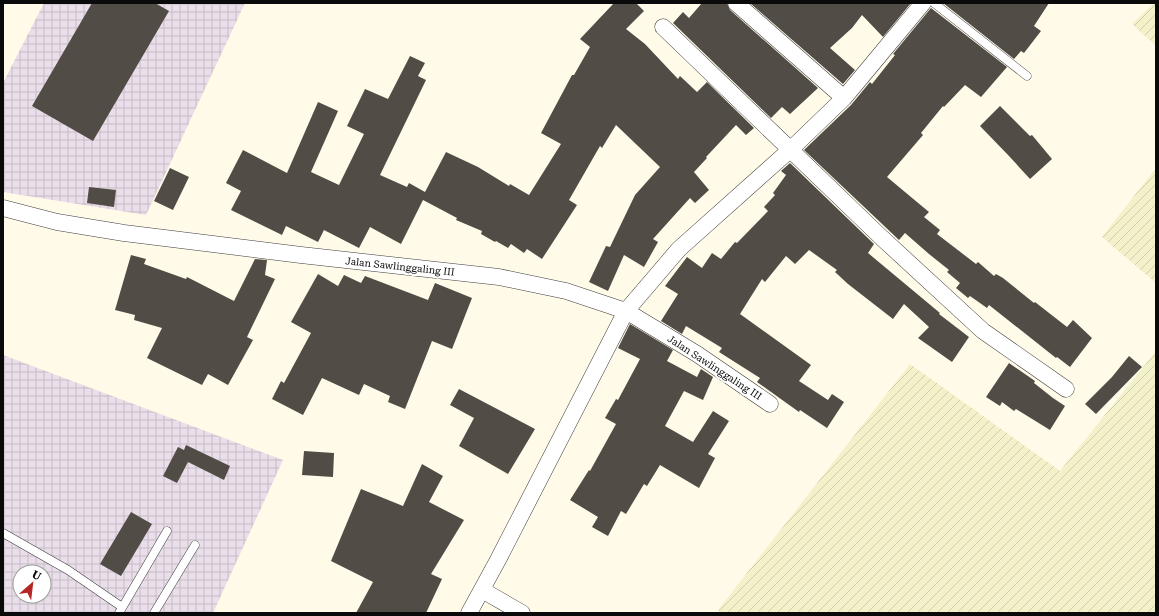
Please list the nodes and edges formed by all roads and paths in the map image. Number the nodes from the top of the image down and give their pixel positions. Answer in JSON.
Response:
{"nodes":[{"id":1,"x":736,"y":3,"type":"edge"},
{"id":2,"x":923,"y":3,"type":"edge"},
{"id":3,"x":934,"y":3,"type":"edge"},
{"id":4,"x":663,"y":27,"type":"dead end"},
{"id":5,"x":1027,"y":76,"type":"dead end"},
{"id":6,"x":844,"y":98,"type":"junction"},
{"id":7,"x":791,"y":149,"type":"junction"},
{"id":8,"x":3,"y":208,"type":"edge"},
{"id":9,"x":626,"y":311,"type":"junction"},
{"id":10,"x":1066,"y":389,"type":"dead end"},
{"id":11,"x":770,"y":404,"type":"dead end"},
{"id":12,"x":167,"y":531,"type":"dead end"},
{"id":13,"x":3,"y":533,"type":"edge"},
{"id":14,"x":195,"y":545,"type":"dead end"},
{"id":15,"x":482,"y":590,"type":"junction"},
{"id":16,"x":120,"y":610,"type":"edge"},
{"id":17,"x":154,"y":613,"type":"edge"},
{"id":18,"x":469,"y":613,"type":"edge"},
{"id":19,"x":522,"y":613,"type":"edge"}],
"edges":[{"from":1,"to":6,"type":"street"},
{"from":2,"to":6,"type":"street"},
{"from":3,"to":5,"type":"lane"},
{"from":4,"to":7,"type":"street"},
{"from":6,"to":7,"type":"street"},
{"from":7,"to":9,"type":"street"},
{"from":7,"to":10,"type":"street"},
{"from":8,"to":9,"type":"street","name":"Jalan Sawlinggaling III"},
{"from":9,"to":11,"type":"street","name":"Jalan Sawlinggaling III"},
{"from":9,"to":15,"type":"street"},
{"from":12,"to":16,"type":"lane"},
{"from":13,"to":16,"type":"lane"},
{"from":14,"to":17,"type":"lane"},
{"from":15,"to":18,"type":"street"},
{"from":15,"to":19,"type":"street"}]}
